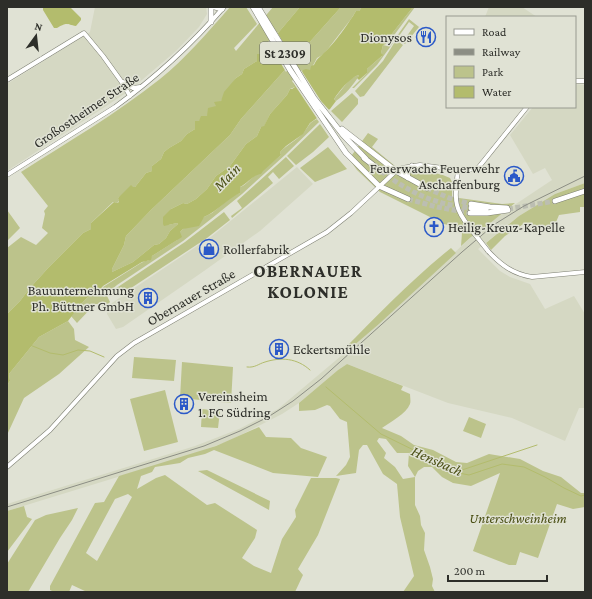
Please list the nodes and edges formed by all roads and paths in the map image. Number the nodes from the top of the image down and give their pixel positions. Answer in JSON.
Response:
{"nodes":[{"id":1,"x":211,"y":7,"type":"edge"},
{"id":2,"x":215,"y":7,"type":"edge"},
{"id":3,"x":253,"y":7,"type":"edge"},
{"id":4,"x":258,"y":7,"type":"edge"},
{"id":5,"x":223,"y":8,"type":"edge"},
{"id":6,"x":211,"y":22,"type":"junction"},
{"id":7,"x":7,"y":80,"type":"edge"},
{"id":8,"x":122,"y":81,"type":"junction"},
{"id":9,"x":143,"y":87,"type":"junction"},
{"id":10,"x":130,"y":96,"type":"junction"},
{"id":11,"x":526,"y":108,"type":"edge"},
{"id":12,"x":324,"y":120,"type":"junction"},
{"id":13,"x":332,"y":120,"type":"junction"},
{"id":14,"x":366,"y":159,"type":"junction"},
{"id":15,"x":412,"y":166,"type":"junction"},
{"id":16,"x":458,"y":170,"type":"junction"},
{"id":17,"x":381,"y":171,"type":"tunnel mouth"},
{"id":18,"x":398,"y":172,"type":"junction"},
{"id":19,"x":7,"y":175,"type":"edge"},
{"id":20,"x":408,"y":178,"type":"junction"},
{"id":21,"x":379,"y":186,"type":"junction"},
{"id":22,"x":427,"y":188,"type":"tunnel mouth"},
{"id":23,"x":585,"y":191,"type":"edge"},
{"id":24,"x":408,"y":199,"type":"tunnel mouth"},
{"id":25,"x":555,"y":201,"type":"tunnel mouth"},
{"id":26,"x":471,"y":208,"type":"tunnel mouth"},
{"id":27,"x":508,"y":209,"type":"tunnel mouth"},
{"id":28,"x":585,"y":272,"type":"edge"},
{"id":29,"x":7,"y":467,"type":"edge"}],
"edges":[{"from":1,"to":6,"type":"highway"},
{"from":2,"to":5,"type":"highway"},
{"from":3,"to":12,"type":"highway","number":"St 2309"},
{"from":4,"to":13,"type":"highway","number":"St 2309"},
{"from":5,"to":6,"type":"main road","name":"Großostheimer Straße"},
{"from":6,"to":9,"type":"main road","name":"Großostheimer Straße"},
{"from":7,"to":8,"type":"main road"},
{"from":8,"to":9,"type":"main road"},
{"from":8,"to":10,"type":"main road"},
{"from":9,"to":10,"type":"main road","name":"Großostheimer Straße"},
{"from":10,"to":19,"type":"main road","name":"Großostheimer Straße"},
{"from":11,"to":16,"type":"main road","name":"Obernauer Straße"},
{"from":12,"to":14,"type":"highway"},
{"from":12,"to":21,"type":"highway"},
{"from":13,"to":14,"type":"highway"},
{"from":13,"to":18,"type":"highway","number":"St 2309"},
{"from":14,"to":17,"type":"highway"},
{"from":15,"to":16,"type":"main road","name":"Obernauer Straße"},
{"from":15,"to":18,"type":"main road","name":"Obernauer Straße"},
{"from":15,"to":20,"type":"highway"},
{"from":16,"to":28,"type":"main road","bridge":true},
{"from":18,"to":20,"type":"highway"},
{"from":18,"to":21,"type":"main road","name":"Obernauer Straße"},
{"from":20,"to":22,"type":"highway"},
{"from":21,"to":24,"type":"highway"},
{"from":21,"to":29,"type":"main road","name":"Obernauer Straße"},
{"from":23,"to":25,"type":"highway"},
{"from":26,"to":27,"type":"highway"}]}
